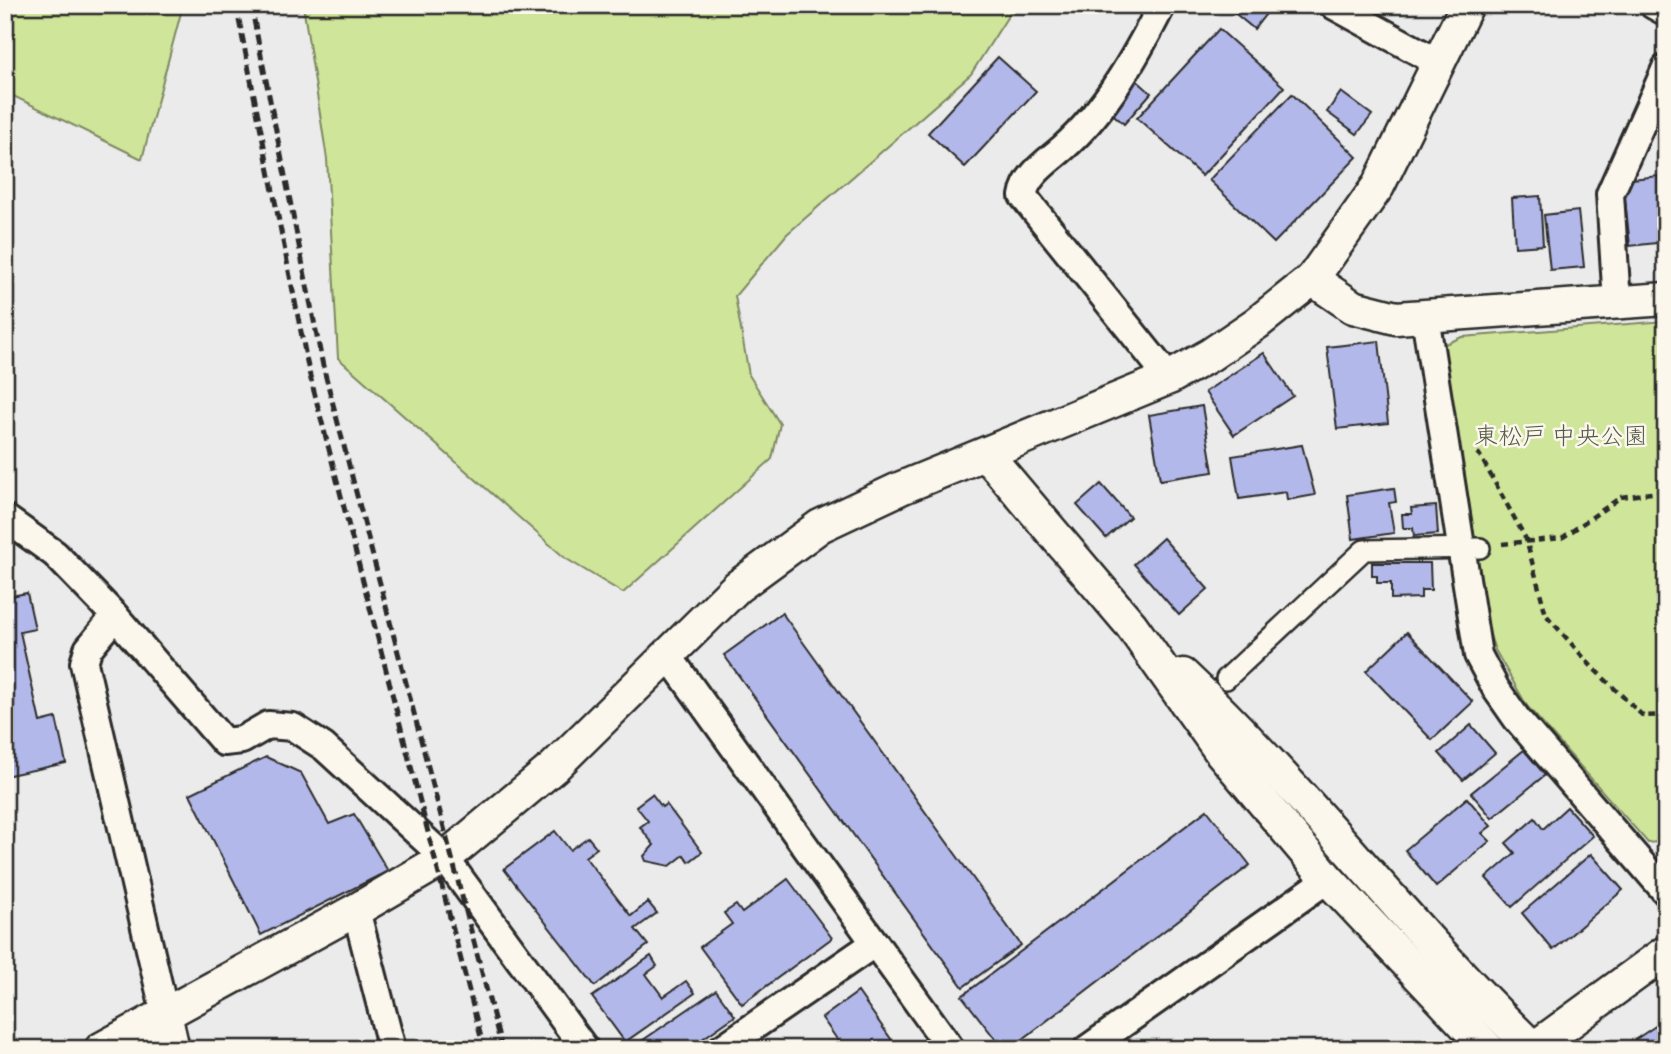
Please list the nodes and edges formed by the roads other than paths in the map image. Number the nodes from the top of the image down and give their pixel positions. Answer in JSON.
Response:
{"nodes":[{"id":1,"x":1162,"y":5,"type":"edge"},
{"id":2,"x":1333,"y":5,"type":"edge"},
{"id":3,"x":1467,"y":5,"type":"edge"},
{"id":4,"x":1653,"y":5,"type":"edge"},
{"id":5,"x":1666,"y":12,"type":"edge"},
{"id":6,"x":1440,"y":63,"type":"junction"},
{"id":7,"x":1666,"y":68,"type":"edge"},
{"id":8,"x":1659,"y":100,"type":"edge"},
{"id":9,"x":1312,"y":279,"type":"junction"},
{"id":10,"x":1666,"y":299,"type":"edge"},
{"id":11,"x":1617,"y":303,"type":"junction"},
{"id":12,"x":1425,"y":316,"type":"junction"},
{"id":13,"x":1169,"y":378,"type":"junction"},
{"id":14,"x":986,"y":454,"type":"junction"},
{"id":15,"x":5,"y":517,"type":"edge"},
{"id":16,"x":1470,"y":549,"type":"junction"},
{"id":17,"x":115,"y":616,"type":"junction"},
{"id":18,"x":1131,"y":625,"type":"junction"},
{"id":19,"x":667,"y":654,"type":"junction"},
{"id":20,"x":1226,"y":679,"type":"dead end"},
{"id":21,"x":445,"y":858,"type":"junction"},
{"id":22,"x":1328,"y":879,"type":"junction"},
{"id":23,"x":1666,"y":892,"type":"edge"},
{"id":24,"x":356,"y":910,"type":"junction"},
{"id":25,"x":875,"y":943,"type":"junction"},
{"id":26,"x":1666,"y":952,"type":"edge"},
{"id":27,"x":165,"y":1014,"type":"junction"},
{"id":28,"x":101,"y":1049,"type":"edge"},
{"id":29,"x":173,"y":1049,"type":"edge"},
{"id":30,"x":393,"y":1049,"type":"edge"},
{"id":31,"x":585,"y":1049,"type":"edge"},
{"id":32,"x":721,"y":1049,"type":"edge"},
{"id":33,"x":951,"y":1049,"type":"edge"},
{"id":34,"x":1087,"y":1049,"type":"edge"},
{"id":35,"x":1488,"y":1049,"type":"edge"},
{"id":36,"x":1534,"y":1049,"type":"edge"}],
"edges":[{"from":1,"to":13,"type":"street"},
{"from":2,"to":6,"type":"street"},
{"from":3,"to":6,"type":"street"},
{"from":4,"to":5,"type":"street"},
{"from":6,"to":9,"type":"street"},
{"from":7,"to":8,"type":"street"},
{"from":8,"to":11,"type":"street"},
{"from":9,"to":12,"type":"street"},
{"from":9,"to":13,"type":"street"},
{"from":10,"to":11,"type":"street"},
{"from":11,"to":12,"type":"street"},
{"from":12,"to":16,"type":"street"},
{"from":13,"to":14,"type":"street"},
{"from":14,"to":18,"type":"street"},
{"from":14,"to":19,"type":"street"},
{"from":15,"to":17,"type":"street"},
{"from":16,"to":20,"type":"street"},
{"from":16,"to":23,"type":"street"},
{"from":17,"to":21,"type":"street"},
{"from":17,"to":27,"type":"street"},
{"from":18,"to":22,"type":"street"},
{"from":18,"to":36,"type":"street"},
{"from":19,"to":21,"type":"street"},
{"from":19,"to":25,"type":"street"},
{"from":21,"to":24,"type":"street"},
{"from":21,"to":31,"type":"street"},
{"from":22,"to":34,"type":"street"},
{"from":22,"to":35,"type":"street"},
{"from":24,"to":27,"type":"street"},
{"from":24,"to":30,"type":"street"},
{"from":25,"to":32,"type":"street"},
{"from":25,"to":33,"type":"street"},
{"from":26,"to":36,"type":"street"},
{"from":27,"to":28,"type":"street"},
{"from":27,"to":29,"type":"street"}]}
